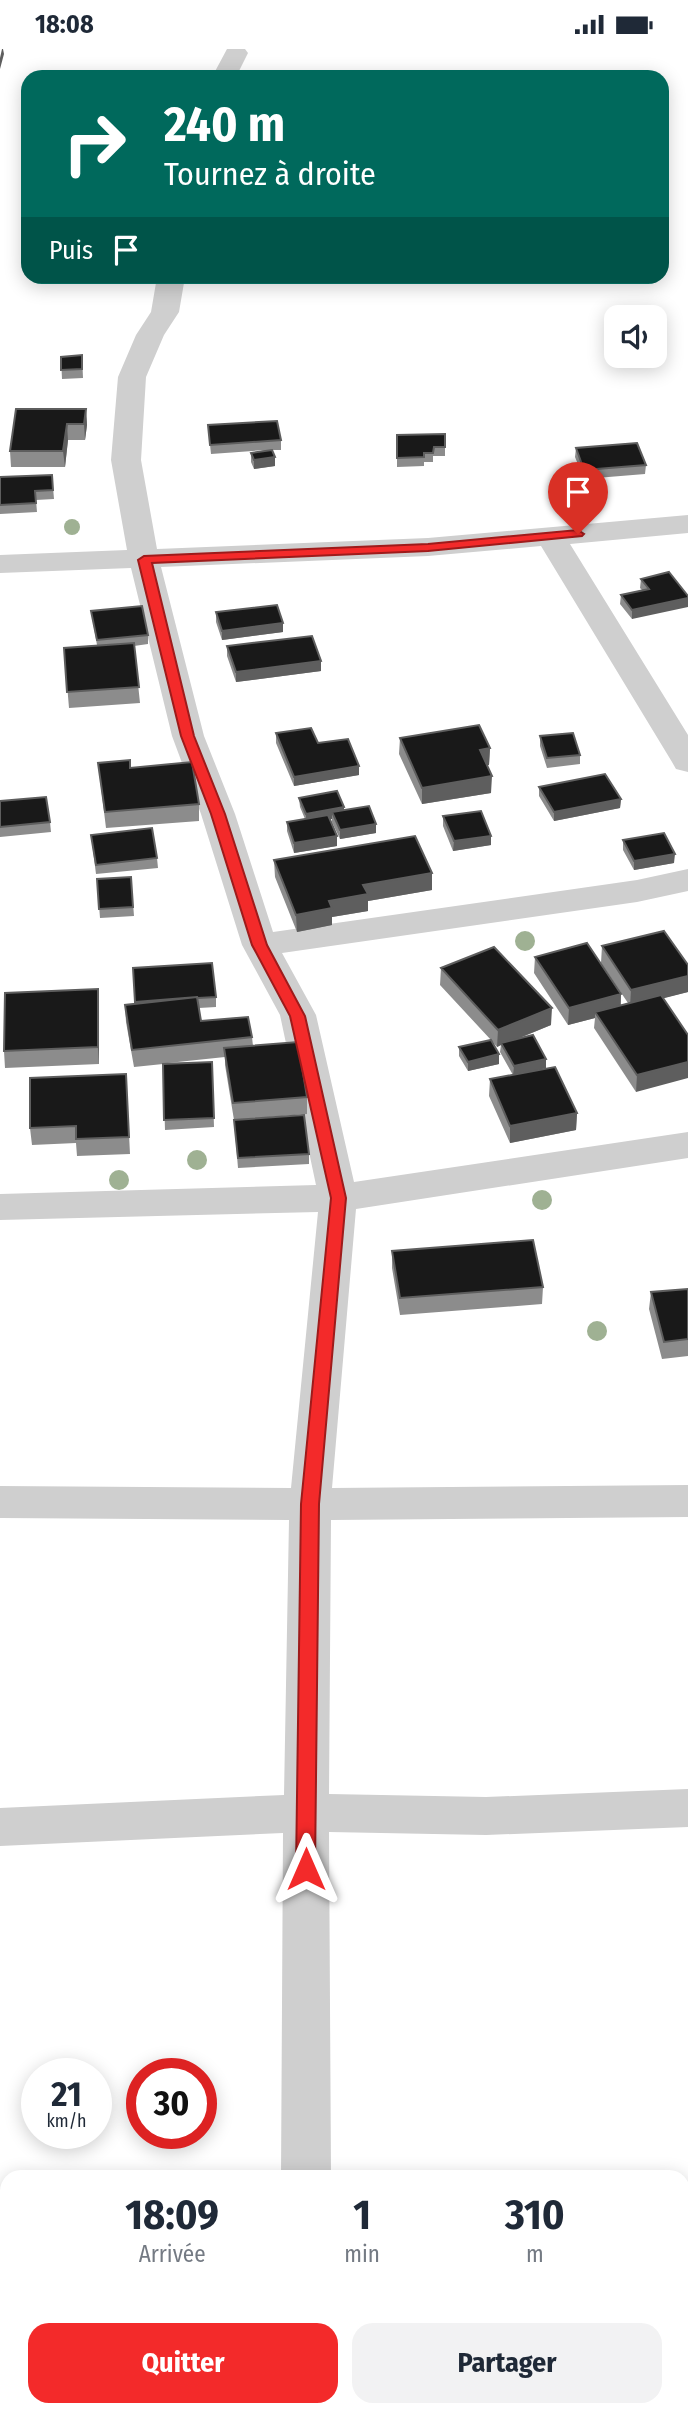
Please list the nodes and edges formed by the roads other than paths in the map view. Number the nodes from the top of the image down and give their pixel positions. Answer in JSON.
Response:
{"nodes":[{"id":1,"x":236,"y":53,"type":"dead end"},
{"id":2,"x":228,"y":70,"type":"edge"},
{"id":3,"x":171,"y":284,"type":"edge"},
{"id":4,"x":688,"y":524,"type":"edge"},
{"id":5,"x":550,"y":536,"type":"junction"},
{"id":6,"x":144,"y":560,"type":"junction"},
{"id":7,"x":0,"y":564,"type":"edge"},
{"id":8,"x":688,"y":762,"type":"edge"},
{"id":9,"x":688,"y":880,"type":"edge"},
{"id":10,"x":260,"y":945,"type":"junction"},
{"id":11,"x":688,"y":1145,"type":"edge"},
{"id":12,"x":338,"y":1198,"type":"junction"},
{"id":13,"x":0,"y":1207,"type":"edge"},
{"id":14,"x":688,"y":1501,"type":"edge"},
{"id":15,"x":0,"y":1502,"type":"edge"},
{"id":16,"x":310,"y":1504,"type":"junction"},
{"id":17,"x":688,"y":1808,"type":"edge"},
{"id":18,"x":306,"y":1813,"type":"junction"},
{"id":19,"x":0,"y":1827,"type":"edge"},
{"id":20,"x":306,"y":2170,"type":"edge"}],
"edges":[{"from":1,"to":2,"type":"street"},
{"from":3,"to":6,"type":"street"},
{"from":4,"to":5,"type":"street"},
{"from":5,"to":6,"type":"street"},
{"from":5,"to":8,"type":"street"},
{"from":6,"to":7,"type":"street"},
{"from":6,"to":10,"type":"street"},
{"from":9,"to":10,"type":"street"},
{"from":10,"to":12,"type":"street"},
{"from":11,"to":12,"type":"street"},
{"from":12,"to":13,"type":"street"},
{"from":12,"to":16,"type":"street"},
{"from":14,"to":16,"type":"street"},
{"from":15,"to":16,"type":"street"},
{"from":16,"to":18,"type":"street"},
{"from":17,"to":18,"type":"street"},
{"from":18,"to":19,"type":"street"},
{"from":18,"to":20,"type":"street"}]}
